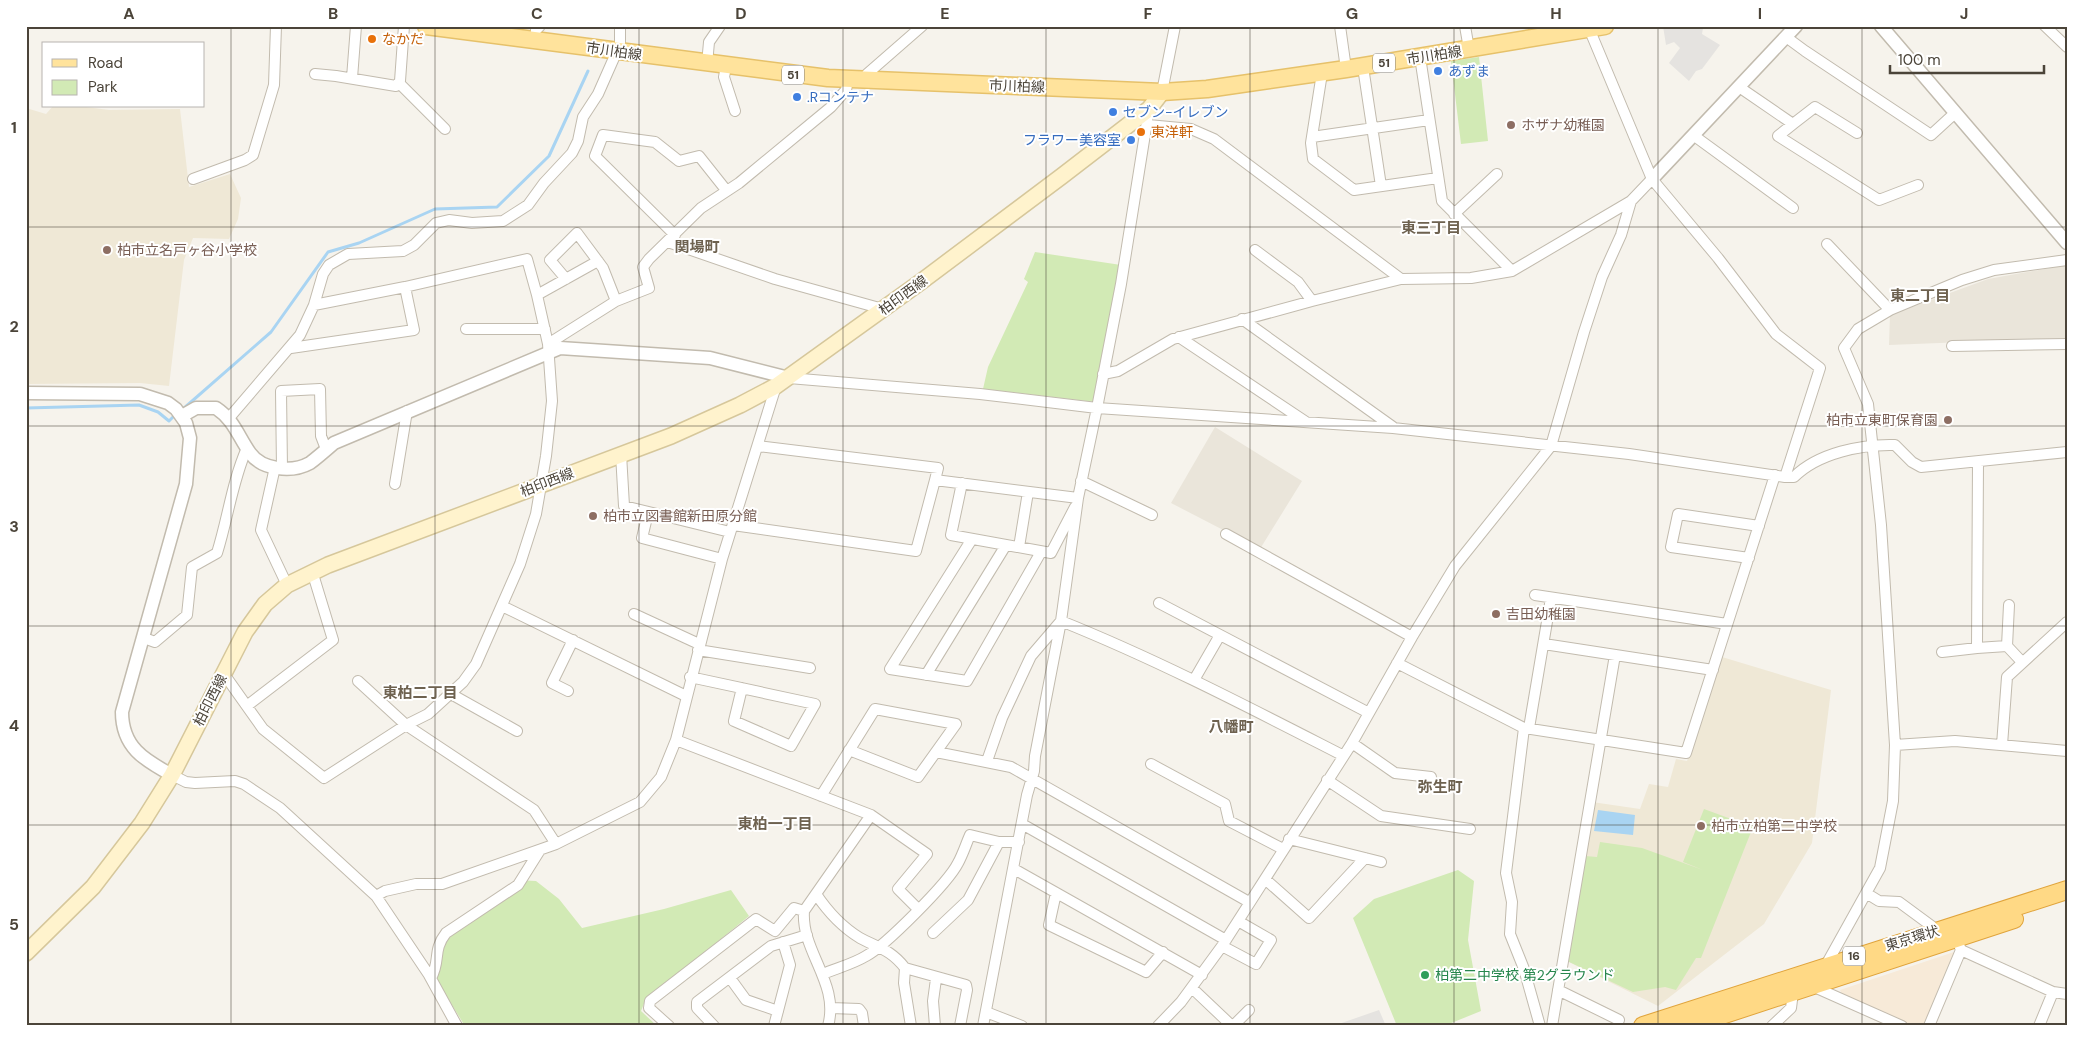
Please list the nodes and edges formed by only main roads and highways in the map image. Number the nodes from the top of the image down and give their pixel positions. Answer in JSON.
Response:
{"nodes":[{"id":1,"x":426,"y":26,"type":"edge"},
{"id":2,"x":1605,"y":26,"type":"edge"},
{"id":3,"x":450,"y":28,"type":"edge"},
{"id":4,"x":1588,"y":28,"type":"edge"},
{"id":5,"x":538,"y":33,"type":"edge"},
{"id":6,"x":1162,"y":92,"type":"junction"},
{"id":7,"x":2067,"y":890,"type":"edge"},
{"id":8,"x":2067,"y":901,"type":"edge"},
{"id":9,"x":1952,"y":936,"type":"junction"},
{"id":10,"x":26,"y":952,"type":"edge"},
{"id":11,"x":1643,"y":1026,"type":"edge"},
{"id":12,"x":1688,"y":1026,"type":"edge"}],
"edges":[{"from":1,"to":3,"type":"main road","name":"市川柏線","number":"51"},
{"from":2,"to":4,"type":"main road","name":"市川柏線","number":"51"},
{"from":3,"to":5,"type":"main road","name":"市川柏線","number":"51"},
{"from":4,"to":6,"type":"main road","name":"市川柏線","number":"51"},
{"from":5,"to":6,"type":"main road","name":"市川柏線","number":"51"},
{"from":6,"to":10,"type":"main road","name":"柏印西線"},
{"from":7,"to":9,"type":"highway","name":"東京環状","number":"16"},
{"from":8,"to":9,"type":"highway","name":"東京環状","number":"16"},
{"from":9,"to":11,"type":"highway","name":"東京環状","number":"16"},
{"from":9,"to":12,"type":"highway","name":"東京環状","number":"16"}]}
